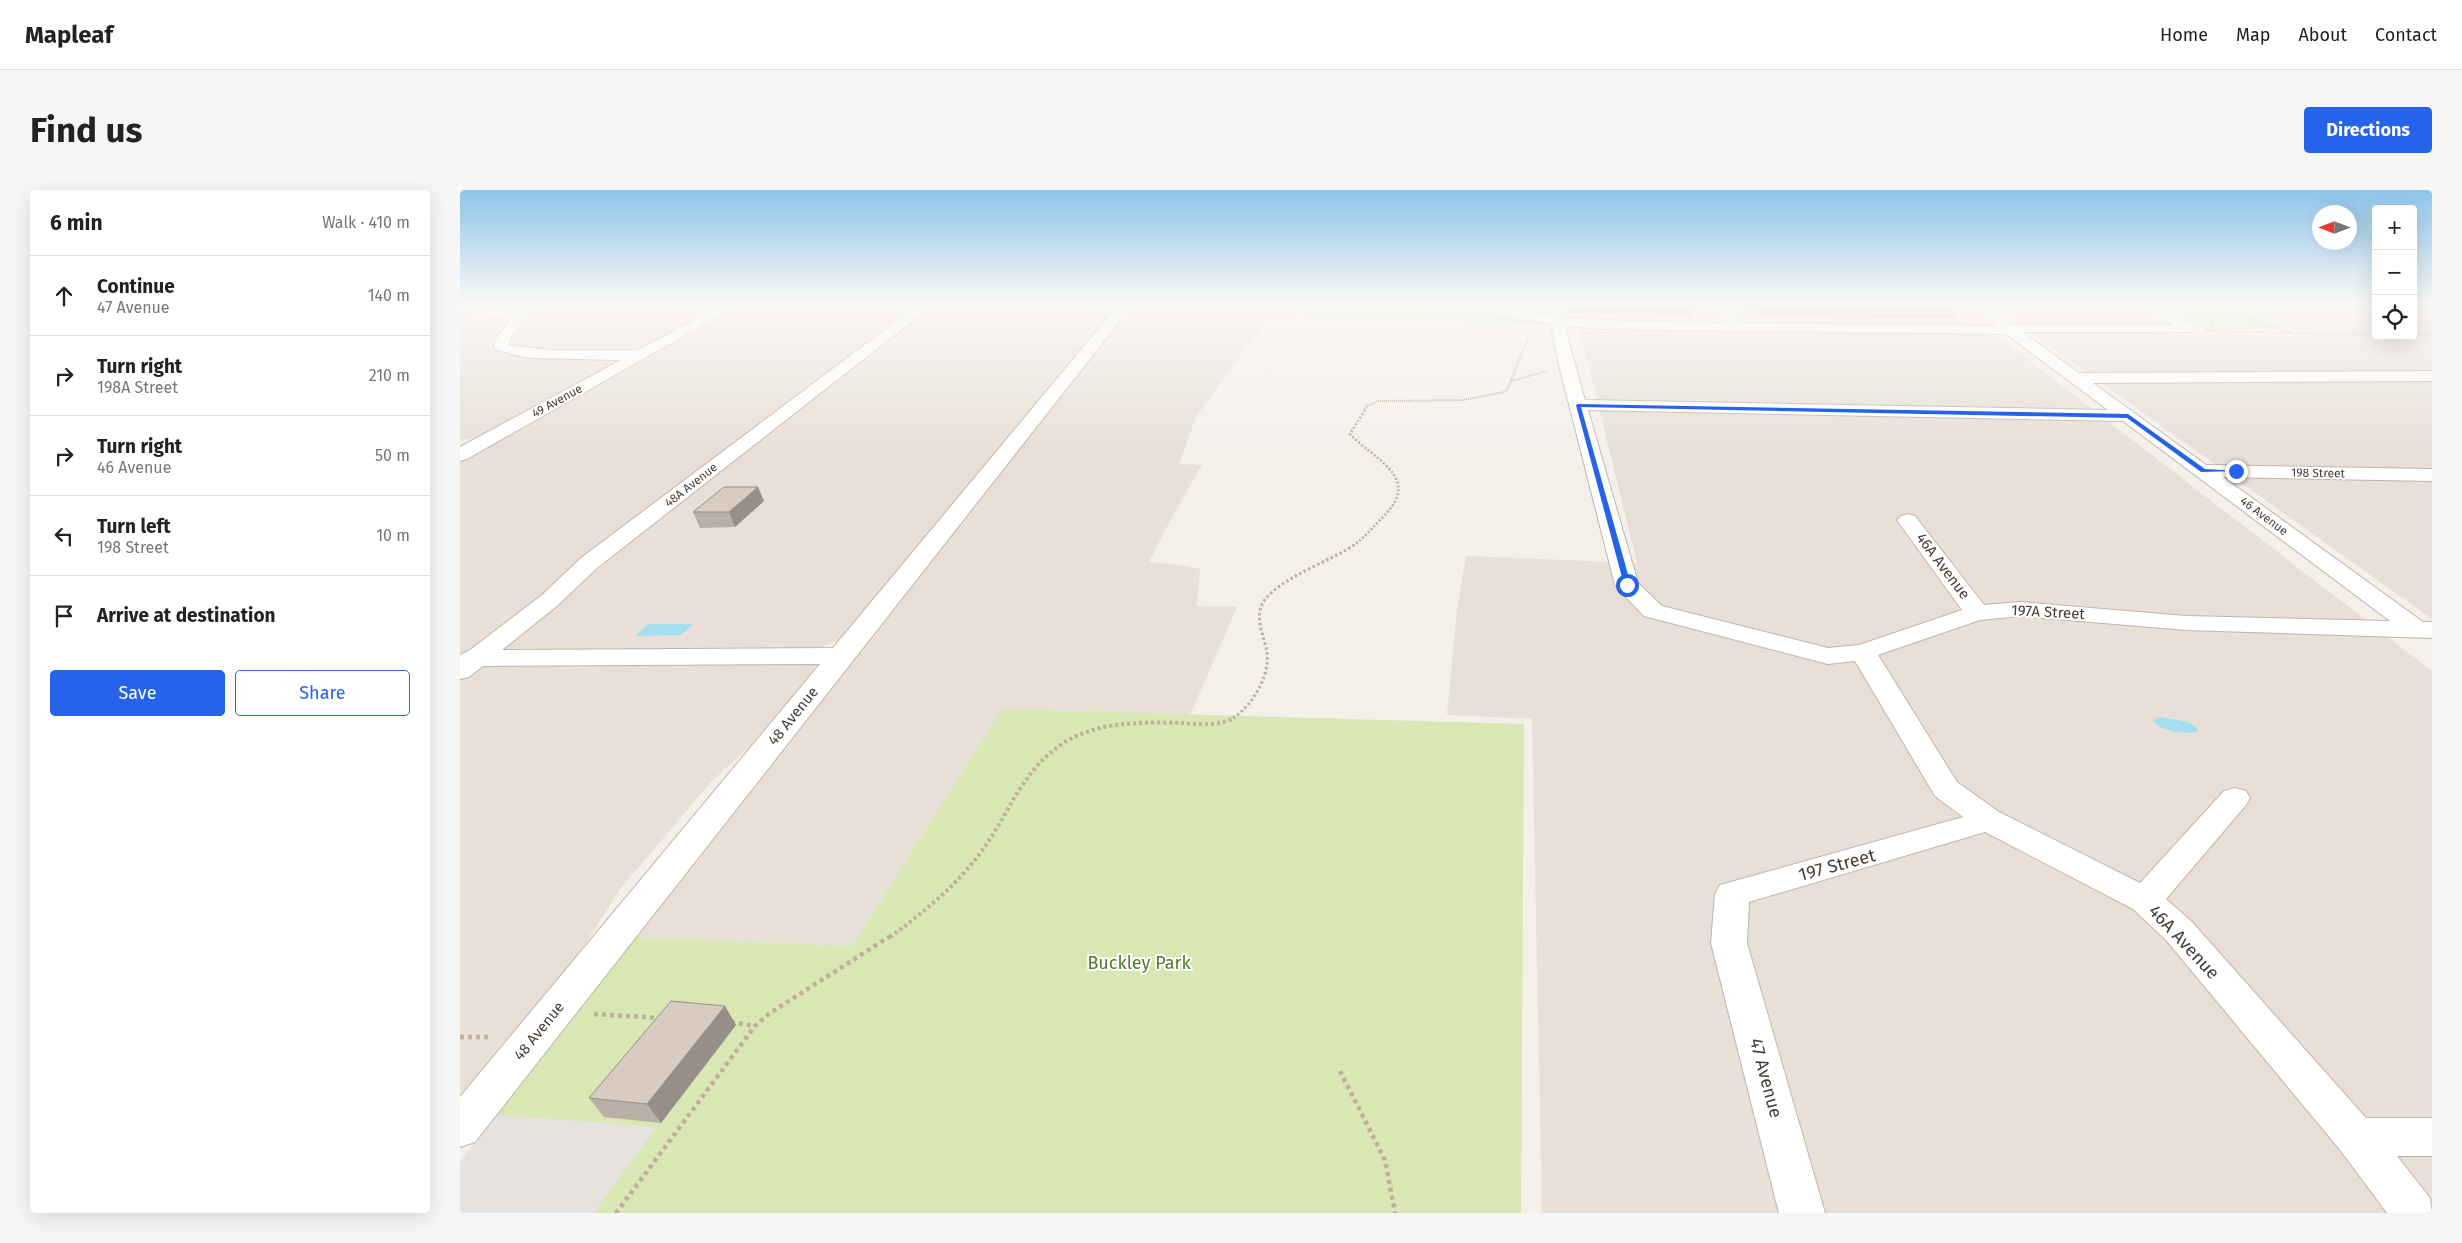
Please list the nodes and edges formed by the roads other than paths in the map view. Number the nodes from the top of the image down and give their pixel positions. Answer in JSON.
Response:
{"nodes":[{"id":1,"x":522,"y":352,"type":"edge"},
{"id":2,"x":648,"y":352,"type":"edge"},
{"id":3,"x":865,"y":352,"type":"edge"},
{"id":4,"x":1087,"y":352,"type":"edge"},
{"id":5,"x":1564,"y":352,"type":"edge"},
{"id":6,"x":2040,"y":352,"type":"edge"},
{"id":7,"x":642,"y":355,"type":"junction"},
{"id":8,"x":2432,"y":376,"type":"edge"},
{"id":9,"x":2076,"y":378,"type":"junction"},
{"id":10,"x":1578,"y":405,"type":"junction"},
{"id":11,"x":2128,"y":416,"type":"junction"},
{"id":12,"x":469,"y":444,"type":"edge"},
{"id":13,"x":460,"y":455,"type":"edge"},
{"id":14,"x":2203,"y":471,"type":"junction"},
{"id":15,"x":2432,"y":475,"type":"edge"},
{"id":16,"x":1908,"y":520,"type":"dead end"},
{"id":17,"x":1977,"y":613,"type":"junction"},
{"id":18,"x":2427,"y":634,"type":"edge"},
{"id":19,"x":1863,"y":652,"type":"junction"},
{"id":20,"x":842,"y":656,"type":"junction"},
{"id":21,"x":465,"y":663,"type":"edge"},
{"id":22,"x":2235,"y":798,"type":"dead end"},
{"id":23,"x":1988,"y":820,"type":"junction"},
{"id":24,"x":2145,"y":900,"type":"junction"},
{"id":25,"x":1729,"y":942,"type":"joint"},
{"id":26,"x":460,"y":1128,"type":"edge"},
{"id":27,"x":2356,"y":1137,"type":"junction"},
{"id":28,"x":2432,"y":1137,"type":"edge"},
{"id":29,"x":1802,"y":1213,"type":"edge"},
{"id":30,"x":2414,"y":1213,"type":"edge"}],
"edges":[{"from":1,"to":7,"type":"street"},
{"from":2,"to":7,"type":"street","name":"49 Avenue"},
{"from":3,"to":21,"type":"street","name":"48A Avenue"},
{"from":4,"to":20,"type":"street","name":"48 Avenue"},
{"from":5,"to":10,"type":"street"},
{"from":6,"to":9,"type":"street","name":"46 Avenue"},
{"from":7,"to":12,"type":"street","name":"49 Avenue"},
{"from":8,"to":9,"type":"street"},
{"from":9,"to":11,"type":"street","name":"46 Avenue"},
{"from":10,"to":11,"type":"street"},
{"from":10,"to":19,"type":"street","name":"197A Street"},
{"from":11,"to":14,"type":"street","name":"46 Avenue"},
{"from":12,"to":13,"type":"street","name":"49 Avenue"},
{"from":14,"to":15,"type":"street","name":"198 Street"},
{"from":14,"to":18,"type":"street","name":"46 Avenue"},
{"from":16,"to":17,"type":"street","name":"46A Avenue"},
{"from":17,"to":18,"type":"street","name":"197A Street"},
{"from":17,"to":19,"type":"street","name":"197A Street"},
{"from":19,"to":23,"type":"street","name":"46A Avenue"},
{"from":20,"to":21,"type":"street"},
{"from":20,"to":26,"type":"street","name":"48 Avenue"},
{"from":22,"to":24,"type":"street"},
{"from":23,"to":24,"type":"street","name":"46A Avenue"},
{"from":23,"to":25,"type":"street","name":"197 Street"},
{"from":24,"to":27,"type":"street","name":"46A Avenue"},
{"from":25,"to":29,"type":"street","name":"47 Avenue"},
{"from":27,"to":28,"type":"street"},
{"from":27,"to":30,"type":"street","name":"46A Avenue"}]}
